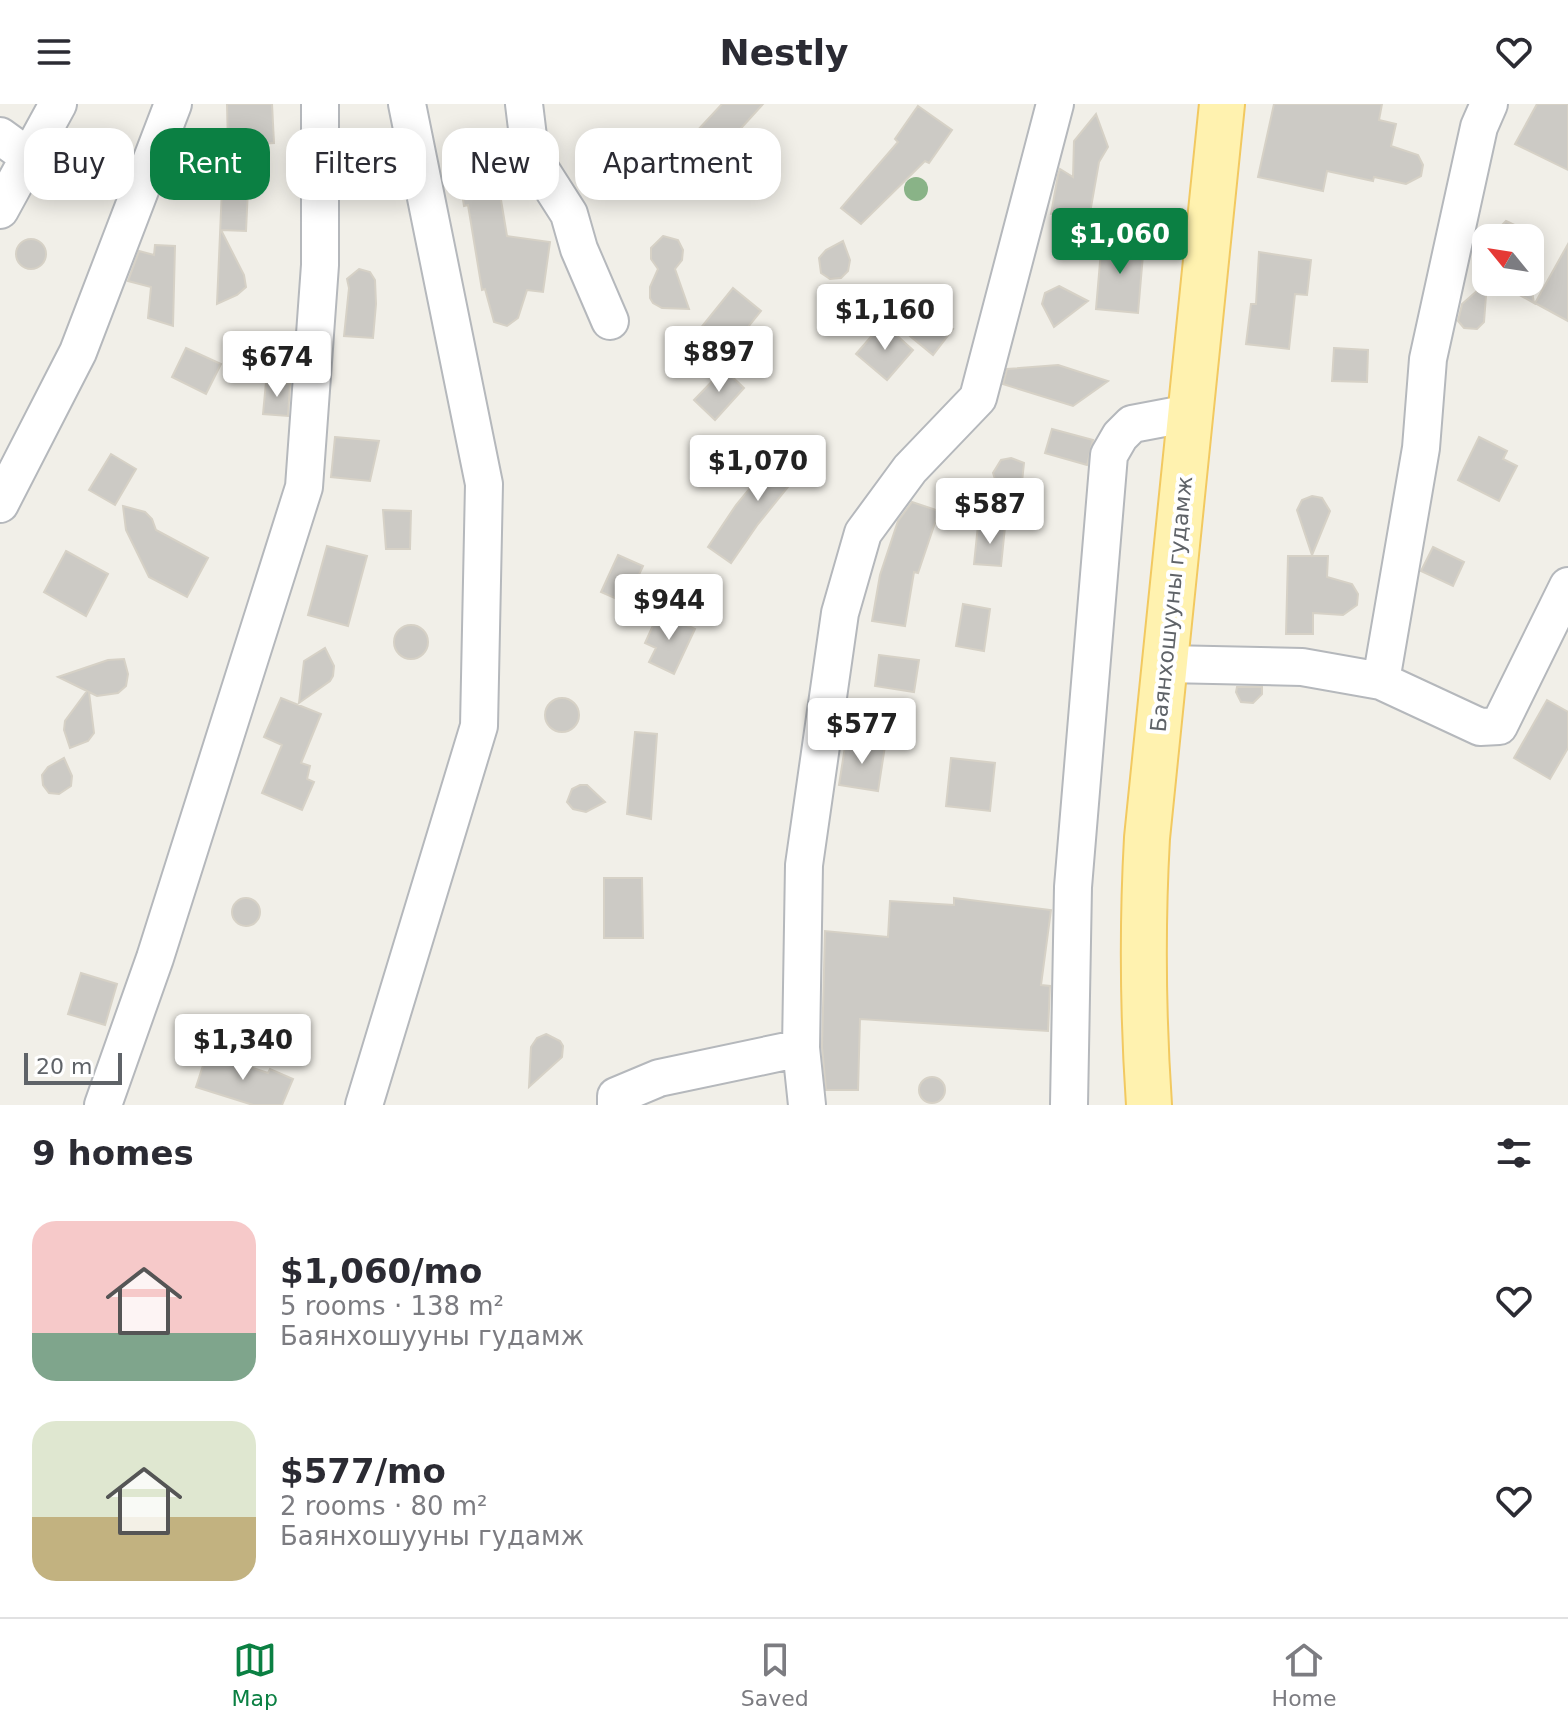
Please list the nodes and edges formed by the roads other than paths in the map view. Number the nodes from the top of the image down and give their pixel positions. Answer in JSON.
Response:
{"nodes":[{"id":1,"x":58,"y":104,"type":"edge"},
{"id":2,"x":173,"y":104,"type":"edge"},
{"id":3,"x":320,"y":104,"type":"edge"},
{"id":4,"x":407,"y":104,"type":"edge"},
{"id":5,"x":524,"y":104,"type":"edge"},
{"id":6,"x":1055,"y":104,"type":"edge"},
{"id":7,"x":1222,"y":104,"type":"edge"},
{"id":8,"x":1489,"y":104,"type":"edge"},
{"id":9,"x":45,"y":128,"type":"edge"},
{"id":10,"x":0,"y":136,"type":"edge"},
{"id":11,"x":24,"y":153,"type":"edge"},
{"id":12,"x":24,"y":166,"type":"edge"},
{"id":13,"x":0,"y":210,"type":"edge"},
{"id":14,"x":610,"y":321,"type":"dead end"},
{"id":15,"x":1190,"y":413,"type":"junction"},
{"id":16,"x":0,"y":504,"type":"edge"},
{"id":17,"x":1568,"y":586,"type":"edge"},
{"id":18,"x":1166,"y":664,"type":"junction"},
{"id":19,"x":1381,"y":681,"type":"junction"},
{"id":20,"x":801,"y":1048,"type":"junction"},
{"id":21,"x":103,"y":1105,"type":"edge"},
{"id":22,"x":364,"y":1105,"type":"edge"},
{"id":23,"x":616,"y":1105,"type":"edge"},
{"id":24,"x":807,"y":1105,"type":"edge"},
{"id":25,"x":1069,"y":1105,"type":"edge"},
{"id":26,"x":1149,"y":1105,"type":"edge"}],
"edges":[{"from":1,"to":9,"type":"street"},
{"from":2,"to":16,"type":"street"},
{"from":3,"to":21,"type":"street"},
{"from":4,"to":22,"type":"street"},
{"from":5,"to":14,"type":"street"},
{"from":6,"to":20,"type":"street"},
{"from":7,"to":15,"type":"main road","name":"Баянхошууны гудамж"},
{"from":8,"to":19,"type":"street"},
{"from":10,"to":11,"type":"street"},
{"from":12,"to":13,"type":"street"},
{"from":15,"to":18,"type":"main road","name":"Баянхошууны гудамж"},
{"from":15,"to":25,"type":"street"},
{"from":17,"to":19,"type":"street"},
{"from":18,"to":19,"type":"street"},
{"from":18,"to":26,"type":"main road","name":"Баянхошууны гудамж"},
{"from":20,"to":23,"type":"street"},
{"from":20,"to":24,"type":"street"}]}
